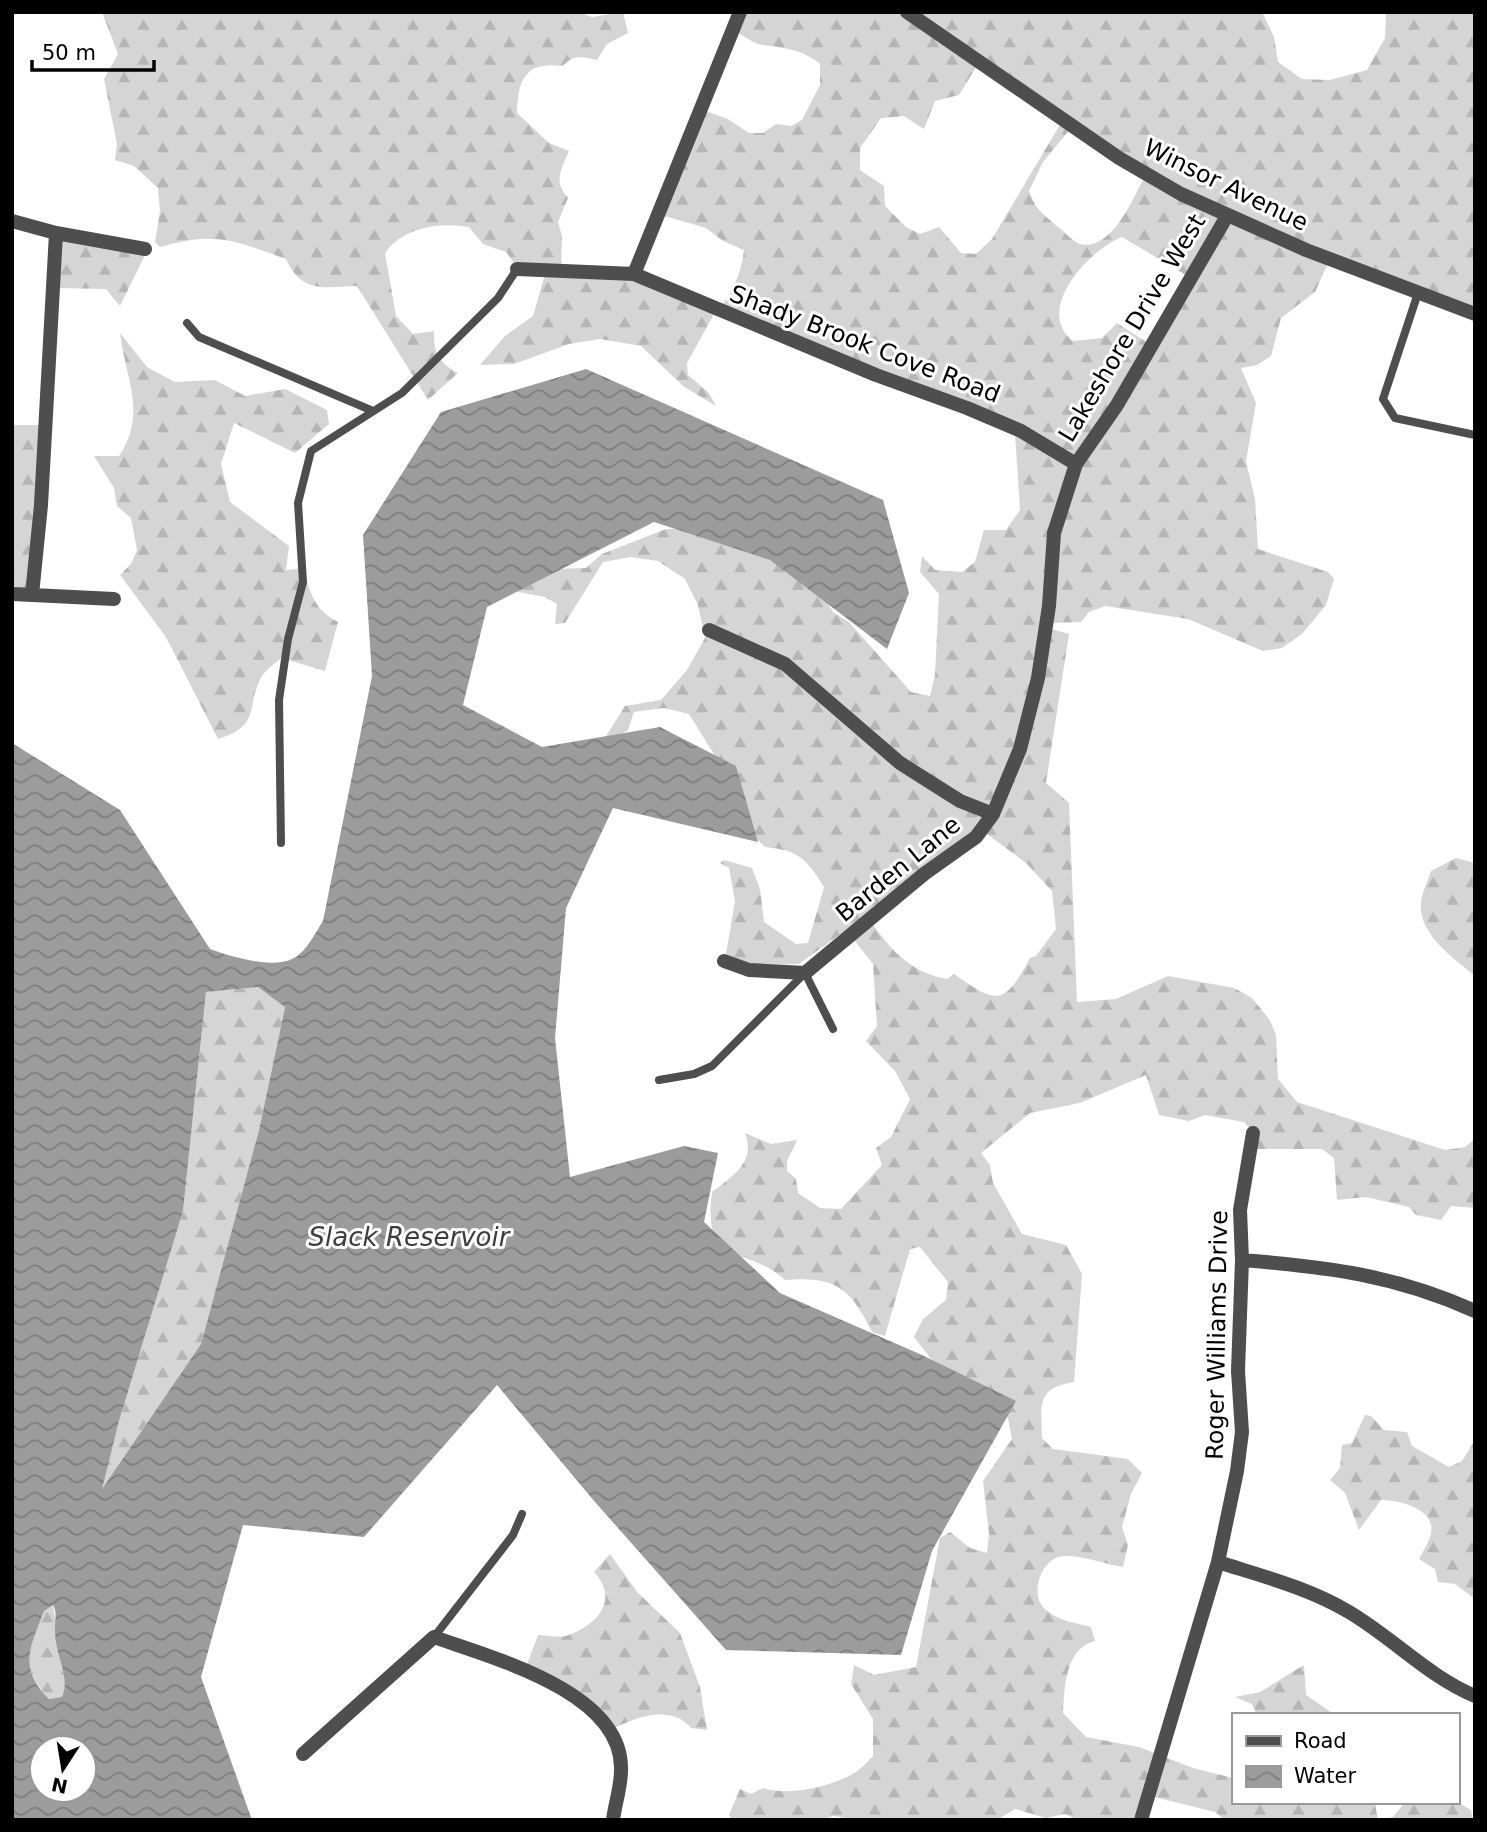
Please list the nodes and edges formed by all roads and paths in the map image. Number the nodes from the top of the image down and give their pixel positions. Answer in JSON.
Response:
{"nodes":[{"id":1,"x":740,"y":12,"type":"edge"},
{"id":2,"x":907,"y":12,"type":"edge"},
{"id":3,"x":1227,"y":216,"type":"junction"},
{"id":4,"x":12,"y":221,"type":"edge"},
{"id":5,"x":56,"y":233,"type":"junction"},
{"id":6,"x":145,"y":249,"type":"dead end"},
{"id":7,"x":517,"y":269,"type":"joint"},
{"id":8,"x":634,"y":274,"type":"junction"},
{"id":9,"x":1418,"y":293,"type":"junction"},
{"id":10,"x":1475,"y":314,"type":"edge"},
{"id":11,"x":187,"y":323,"type":"dead end"},
{"id":12,"x":373,"y":411,"type":"junction"},
{"id":13,"x":1475,"y":435,"type":"edge"},
{"id":14,"x":1076,"y":464,"type":"junction"},
{"id":15,"x":12,"y":594,"type":"edge"},
{"id":16,"x":32,"y":595,"type":"junction"},
{"id":17,"x":114,"y":599,"type":"dead end"},
{"id":18,"x":709,"y":630,"type":"dead end"},
{"id":19,"x":993,"y":814,"type":"junction"},
{"id":20,"x":281,"y":843,"type":"dead end"},
{"id":21,"x":724,"y":961,"type":"dead end"},
{"id":22,"x":805,"y":973,"type":"junction"},
{"id":23,"x":833,"y":1029,"type":"dead end"},
{"id":24,"x":659,"y":1080,"type":"dead end"},
{"id":25,"x":1253,"y":1133,"type":"dead end"},
{"id":26,"x":1242,"y":1260,"type":"junction"},
{"id":27,"x":1475,"y":1311,"type":"edge"},
{"id":28,"x":522,"y":1514,"type":"dead end"},
{"id":29,"x":1218,"y":1562,"type":"junction"},
{"id":30,"x":434,"y":1637,"type":"junction"},
{"id":31,"x":1475,"y":1696,"type":"edge"},
{"id":32,"x":303,"y":1754,"type":"dead end"},
{"id":33,"x":613,"y":1820,"type":"edge"},
{"id":34,"x":1141,"y":1820,"type":"edge"}],
"edges":[{"from":1,"to":8,"type":"street"},
{"from":2,"to":3,"type":"street","name":"Winsor Avenue"},
{"from":3,"to":9,"type":"street","name":"Winsor Avenue"},
{"from":3,"to":14,"type":"street","name":"Lakeshore Drive West"},
{"from":4,"to":5,"type":"street"},
{"from":5,"to":6,"type":"street"},
{"from":5,"to":16,"type":"street"},
{"from":7,"to":8,"type":"street"},
{"from":7,"to":12,"type":"lane"},
{"from":8,"to":14,"type":"street","name":"Shady Brook Cove Road"},
{"from":9,"to":10,"type":"street","name":"Winsor Avenue"},
{"from":9,"to":13,"type":"lane"},
{"from":11,"to":12,"type":"lane"},
{"from":12,"to":20,"type":"lane"},
{"from":14,"to":19,"type":"street","name":"Barden Lane"},
{"from":15,"to":16,"type":"street"},
{"from":16,"to":17,"type":"street"},
{"from":18,"to":19,"type":"street"},
{"from":19,"to":22,"type":"street","name":"Barden Lane"},
{"from":21,"to":22,"type":"street"},
{"from":22,"to":23,"type":"lane"},
{"from":22,"to":24,"type":"lane"},
{"from":25,"to":26,"type":"street","name":"Roger Williams Drive"},
{"from":26,"to":27,"type":"street"},
{"from":26,"to":29,"type":"street","name":"Roger Williams Drive"},
{"from":28,"to":30,"type":"lane"},
{"from":29,"to":31,"type":"street"},
{"from":29,"to":34,"type":"street","name":"Roger Williams Drive"},
{"from":30,"to":32,"type":"street"},
{"from":30,"to":33,"type":"street"}]}
